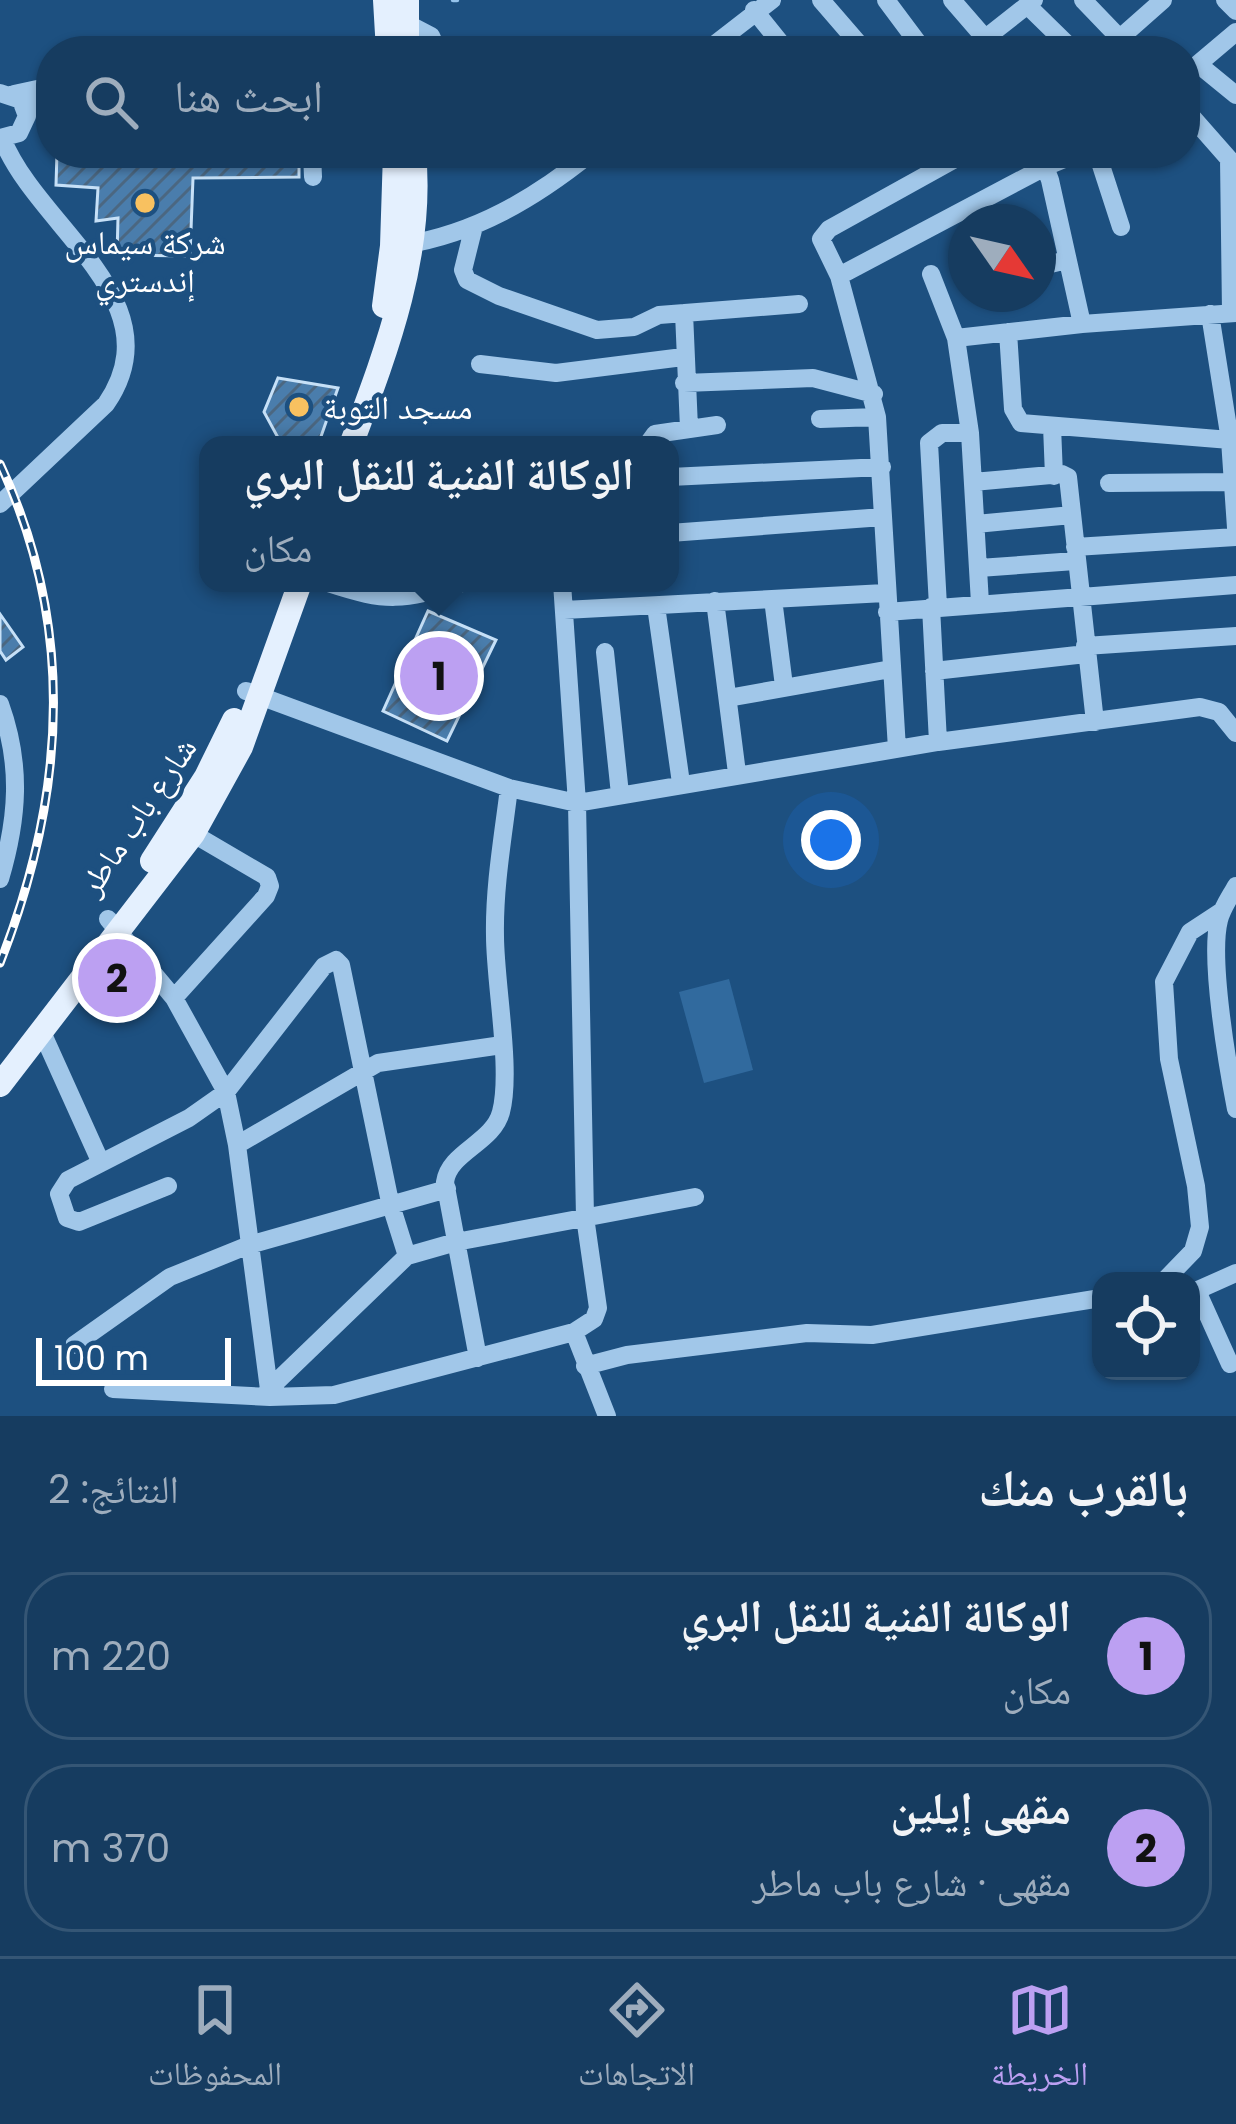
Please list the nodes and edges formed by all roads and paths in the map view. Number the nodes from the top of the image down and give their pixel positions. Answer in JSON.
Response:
{"nodes":[{"id":1,"x":821,"y":0,"type":"edge"},
{"id":2,"x":886,"y":0,"type":"edge"},
{"id":3,"x":952,"y":0,"type":"edge"},
{"id":4,"x":1163,"y":0,"type":"edge"},
{"id":5,"x":1225,"y":0,"type":"edge"},
{"id":6,"x":1031,"y":2,"type":"edge"},
{"id":7,"x":1095,"y":4,"type":"edge"},
{"id":8,"x":763,"y":5,"type":"edge"},
{"id":9,"x":397,"y":11,"type":"edge"},
{"id":10,"x":1236,"y":11,"type":"edge"},
{"id":11,"x":1236,"y":32,"type":"edge"},
{"id":12,"x":431,"y":36,"type":"edge"},
{"id":13,"x":725,"y":36,"type":"edge"},
{"id":14,"x":779,"y":36,"type":"edge"},
{"id":15,"x":853,"y":36,"type":"edge"},
{"id":16,"x":913,"y":36,"type":"edge"},
{"id":17,"x":977,"y":36,"type":"edge"},
{"id":18,"x":987,"y":36,"type":"edge"},
{"id":19,"x":1061,"y":36,"type":"edge"},
{"id":20,"x":1120,"y":36,"type":"edge"},
{"id":21,"x":1133,"y":36,"type":"edge"},
{"id":22,"x":1200,"y":62,"type":"edge"},
{"id":23,"x":1200,"y":75,"type":"edge"},
{"id":24,"x":1236,"y":95,"type":"edge"},
{"id":25,"x":13,"y":98,"type":"edge"},
{"id":26,"x":1200,"y":126,"type":"edge"},
{"id":27,"x":1,"y":138,"type":"edge"},
{"id":28,"x":1233,"y":163,"type":"edge"},
{"id":29,"x":313,"y":168,"type":"edge"},
{"id":30,"x":396,"y":168,"type":"edge"},
{"id":31,"x":412,"y":168,"type":"edge"},
{"id":32,"x":571,"y":168,"type":"edge"},
{"id":33,"x":939,"y":168,"type":"edge"},
{"id":34,"x":1043,"y":168,"type":"edge"},
{"id":35,"x":1045,"y":168,"type":"edge"},
{"id":36,"x":1102,"y":168,"type":"edge"},
{"id":37,"x":313,"y":177,"type":"dead end"},
{"id":38,"x":474,"y":226,"type":"junction"},
{"id":39,"x":1121,"y":227,"type":"dead end"},
{"id":40,"x":402,"y":245,"type":"junction"},
{"id":41,"x":1067,"y":260,"type":"junction"},
{"id":42,"x":1056,"y":263,"type":"edge"},
{"id":43,"x":931,"y":274,"type":"dead end"},
{"id":44,"x":839,"y":276,"type":"junction"},
{"id":45,"x":799,"y":304,"type":"dead end"},
{"id":46,"x":684,"y":313,"type":"junction"},
{"id":47,"x":1234,"y":313,"type":"edge"},
{"id":48,"x":1210,"y":314,"type":"junction"},
{"id":49,"x":1082,"y":324,"type":"junction"},
{"id":50,"x":1008,"y":332,"type":"junction"},
{"id":51,"x":956,"y":338,"type":"junction"},
{"id":52,"x":683,"y":357,"type":"junction"},
{"id":53,"x":480,"y":364,"type":"dead end"},
{"id":54,"x":684,"y":382,"type":"junction"},
{"id":55,"x":1230,"y":388,"type":"edge"},
{"id":56,"x":874,"y":394,"type":"junction"},
{"id":57,"x":877,"y":417,"type":"junction"},
{"id":58,"x":820,"y":419,"type":"dead end"},
{"id":59,"x":717,"y":425,"type":"dead end"},
{"id":60,"x":1052,"y":426,"type":"junction"},
{"id":61,"x":689,"y":428,"type":"junction"},
{"id":62,"x":970,"y":433,"type":"junction"},
{"id":63,"x":338,"y":436,"type":"edge"},
{"id":64,"x":354,"y":436,"type":"edge"},
{"id":65,"x":654,"y":436,"type":"edge"},
{"id":66,"x":1230,"y":440,"type":"junction"},
{"id":67,"x":882,"y":466,"type":"junction"},
{"id":68,"x":1054,"y":476,"type":"junction"},
{"id":69,"x":679,"y":477,"type":"edge"},
{"id":70,"x":973,"y":482,"type":"junction"},
{"id":71,"x":1235,"y":482,"type":"edge"},
{"id":72,"x":1109,"y":484,"type":"dead end"},
{"id":73,"x":0,"y":504,"type":"edge"},
{"id":74,"x":1072,"y":515,"type":"junction"},
{"id":75,"x":883,"y":517,"type":"junction"},
{"id":76,"x":976,"y":524,"type":"junction"},
{"id":77,"x":1236,"y":528,"type":"edge"},
{"id":78,"x":679,"y":532,"type":"edge"},
{"id":79,"x":1236,"y":537,"type":"edge"},
{"id":80,"x":1075,"y":554,"type":"junction"},
{"id":81,"x":979,"y":568,"type":"junction"},
{"id":82,"x":1236,"y":585,"type":"edge"},
{"id":83,"x":282,"y":592,"type":"edge"},
{"id":84,"x":296,"y":592,"type":"edge"},
{"id":85,"x":362,"y":592,"type":"edge"},
{"id":86,"x":432,"y":592,"type":"edge"},
{"id":87,"x":563,"y":592,"type":"edge"},
{"id":88,"x":1078,"y":595,"type":"junction"},
{"id":89,"x":773,"y":599,"type":"junction"},
{"id":90,"x":715,"y":601,"type":"junction"},
{"id":91,"x":886,"y":602,"type":"junction"},
{"id":92,"x":980,"y":603,"type":"junction"},
{"id":93,"x":656,"y":606,"type":"junction"},
{"id":94,"x":934,"y":607,"type":"junction"},
{"id":95,"x":564,"y":610,"type":"junction"},
{"id":96,"x":1236,"y":636,"type":"edge"},
{"id":97,"x":1086,"y":650,"type":"junction"},
{"id":98,"x":605,"y":652,"type":"dead end"},
{"id":99,"x":891,"y":669,"type":"junction"},
{"id":100,"x":934,"y":671,"type":"junction"},
{"id":101,"x":784,"y":686,"type":"junction"},
{"id":102,"x":253,"y":693,"type":"junction"},
{"id":103,"x":728,"y":698,"type":"junction"},
{"id":104,"x":0,"y":704,"type":"edge"},
{"id":105,"x":1095,"y":722,"type":"junction"},
{"id":106,"x":1236,"y":734,"type":"edge"},
{"id":107,"x":938,"y":742,"type":"junction"},
{"id":108,"x":897,"y":749,"type":"junction"},
{"id":109,"x":737,"y":773,"type":"junction"},
{"id":110,"x":681,"y":783,"type":"junction"},
{"id":111,"x":508,"y":788,"type":"junction"},
{"id":112,"x":620,"y":794,"type":"junction"},
{"id":113,"x":577,"y":803,"type":"junction"},
{"id":114,"x":186,"y":829,"type":"junction"},
{"id":115,"x":0,"y":879,"type":"edge"},
{"id":116,"x":1236,"y":886,"type":"edge"},
{"id":117,"x":1222,"y":910,"type":"junction"},
{"id":118,"x":114,"y":923,"type":"junction"},
{"id":119,"x":174,"y":998,"type":"junction"},
{"id":120,"x":41,"y":1030,"type":"junction"},
{"id":121,"x":502,"y":1046,"type":"junction"},
{"id":122,"x":0,"y":1061,"type":"edge"},
{"id":123,"x":361,"y":1069,"type":"junction"},
{"id":124,"x":0,"y":1085,"type":"edge"},
{"id":125,"x":226,"y":1092,"type":"junction"},
{"id":126,"x":1236,"y":1109,"type":"edge"},
{"id":127,"x":237,"y":1144,"type":"junction"},
{"id":128,"x":101,"y":1163,"type":"junction"},
{"id":129,"x":168,"y":1186,"type":"dead end"},
{"id":130,"x":446,"y":1189,"type":"junction"},
{"id":131,"x":695,"y":1197,"type":"dead end"},
{"id":132,"x":390,"y":1202,"type":"junction"},
{"id":133,"x":585,"y":1217,"type":"junction"},
{"id":134,"x":456,"y":1242,"type":"junction"},
{"id":135,"x":249,"y":1245,"type":"junction"},
{"id":136,"x":406,"y":1256,"type":"junction"},
{"id":137,"x":1173,"y":1272,"type":"edge"},
{"id":138,"x":1236,"y":1273,"type":"edge"},
{"id":139,"x":1200,"y":1289,"type":"edge"},
{"id":140,"x":1092,"y":1299,"type":"edge"},
{"id":141,"x":1200,"y":1304,"type":"edge"},
{"id":142,"x":574,"y":1332,"type":"junction"},
{"id":143,"x":74,"y":1345,"type":"dead end"},
{"id":144,"x":478,"y":1358,"type":"junction"},
{"id":145,"x":1230,"y":1364,"type":"dead end"},
{"id":146,"x":585,"y":1366,"type":"junction"},
{"id":147,"x":113,"y":1389,"type":"dead end"},
{"id":148,"x":263,"y":1400,"type":"edge"},
{"id":149,"x":607,"y":1416,"type":"edge"}],
"edges":[{"from":1,"to":15,"type":"street"},
{"from":2,"to":16,"type":"street"},
{"from":3,"to":17,"type":"street"},
{"from":4,"to":21,"type":"street"},
{"from":5,"to":10,"type":"street"},
{"from":6,"to":18,"type":"street"},
{"from":6,"to":19,"type":"street"},
{"from":7,"to":20,"type":"street"},
{"from":8,"to":13,"type":"street"},
{"from":8,"to":14,"type":"street"},
{"from":9,"to":12,"type":"street"},
{"from":11,"to":22,"type":"street"},
{"from":23,"to":24,"type":"street"},
{"from":25,"to":27,"type":"street"},
{"from":26,"to":28,"type":"street"},
{"from":27,"to":73,"type":"street"},
{"from":28,"to":47,"type":"street"},
{"from":29,"to":37,"type":"street"},
{"from":30,"to":40,"type":"main road"},
{"from":31,"to":40,"type":"main road"},
{"from":32,"to":38,"type":"street"},
{"from":33,"to":44,"type":"street"},
{"from":34,"to":44,"type":"street"},
{"from":35,"to":41,"type":"street"},
{"from":36,"to":39,"type":"street"},
{"from":38,"to":40,"type":"street"},
{"from":38,"to":46,"type":"street"},
{"from":40,"to":63,"type":"main road"},
{"from":40,"to":64,"type":"main road"},
{"from":41,"to":42,"type":"street"},
{"from":41,"to":49,"type":"street"},
{"from":43,"to":51,"type":"street"},
{"from":44,"to":56,"type":"street"},
{"from":45,"to":46,"type":"street"},
{"from":46,"to":52,"type":"street"},
{"from":47,"to":48,"type":"street"},
{"from":48,"to":49,"type":"street"},
{"from":48,"to":55,"type":"street"},
{"from":49,"to":50,"type":"street"},
{"from":50,"to":51,"type":"street"},
{"from":50,"to":60,"type":"street"},
{"from":51,"to":62,"type":"street"},
{"from":52,"to":53,"type":"street"},
{"from":52,"to":54,"type":"street"},
{"from":54,"to":56,"type":"street"},
{"from":54,"to":61,"type":"street"},
{"from":55,"to":66,"type":"street"},
{"from":56,"to":57,"type":"street"},
{"from":57,"to":58,"type":"street"},
{"from":57,"to":67,"type":"street"},
{"from":59,"to":61,"type":"street"},
{"from":60,"to":66,"type":"street"},
{"from":60,"to":68,"type":"street"},
{"from":61,"to":65,"type":"street"},
{"from":62,"to":70,"type":"street"},
{"from":62,"to":94,"type":"street"},
{"from":66,"to":71,"type":"street"},
{"from":67,"to":69,"type":"street"},
{"from":67,"to":75,"type":"street"},
{"from":68,"to":70,"type":"street"},
{"from":68,"to":74,"type":"street"},
{"from":70,"to":76,"type":"street"},
{"from":71,"to":72,"type":"street"},
{"from":71,"to":77,"type":"street"},
{"from":74,"to":76,"type":"street"},
{"from":74,"to":80,"type":"street"},
{"from":75,"to":78,"type":"street"},
{"from":75,"to":91,"type":"street"},
{"from":76,"to":81,"type":"street"},
{"from":79,"to":80,"type":"street"},
{"from":80,"to":81,"type":"street"},
{"from":80,"to":88,"type":"street"},
{"from":81,"to":92,"type":"street"},
{"from":82,"to":88,"type":"street"},
{"from":83,"to":102,"type":"main road","name":"شارع باب ماطر"},
{"from":84,"to":102,"type":"main road","name":"شارع باب ماطر"},
{"from":85,"to":86,"type":"street"},
{"from":87,"to":95,"type":"street"},
{"from":88,"to":92,"type":"street"},
{"from":88,"to":97,"type":"street"},
{"from":89,"to":90,"type":"street"},
{"from":89,"to":91,"type":"street"},
{"from":89,"to":101,"type":"street"},
{"from":90,"to":93,"type":"street"},
{"from":90,"to":103,"type":"street"},
{"from":91,"to":94,"type":"street"},
{"from":91,"to":99,"type":"street"},
{"from":92,"to":94,"type":"street"},
{"from":93,"to":95,"type":"street"},
{"from":93,"to":110,"type":"street"},
{"from":94,"to":100,"type":"street"},
{"from":95,"to":113,"type":"street"},
{"from":96,"to":97,"type":"street"},
{"from":97,"to":100,"type":"street"},
{"from":97,"to":105,"type":"street"},
{"from":98,"to":112,"type":"street"},
{"from":99,"to":101,"type":"street"},
{"from":99,"to":108,"type":"street"},
{"from":100,"to":107,"type":"street"},
{"from":101,"to":103,"type":"street"},
{"from":102,"to":111,"type":"street"},
{"from":102,"to":114,"type":"main road","name":"شارع باب ماطر"},
{"from":103,"to":109,"type":"street"},
{"from":104,"to":115,"type":"street"},
{"from":105,"to":106,"type":"street"},
{"from":105,"to":107,"type":"street"},
{"from":107,"to":108,"type":"street"},
{"from":108,"to":109,"type":"street"},
{"from":109,"to":110,"type":"street"},
{"from":110,"to":112,"type":"street"},
{"from":111,"to":113,"type":"street"},
{"from":111,"to":121,"type":"street"},
{"from":112,"to":113,"type":"street"},
{"from":113,"to":133,"type":"street"},
{"from":114,"to":118,"type":"main road","name":"شارع باب ماطر"},
{"from":114,"to":119,"type":"street"},
{"from":116,"to":117,"type":"street"},
{"from":117,"to":126,"type":"street"},
{"from":117,"to":137,"type":"street"},
{"from":118,"to":119,"type":"street"},
{"from":118,"to":120,"type":"main road","name":"شارع باب ماطر"},
{"from":118,"to":122,"type":"main road","name":"شارع باب ماطر"},
{"from":119,"to":125,"type":"street"},
{"from":120,"to":124,"type":"main road","name":"شارع باب ماطر"},
{"from":120,"to":128,"type":"street"},
{"from":121,"to":123,"type":"street"},
{"from":121,"to":130,"type":"street"},
{"from":123,"to":125,"type":"street"},
{"from":123,"to":127,"type":"street"},
{"from":123,"to":132,"type":"street"},
{"from":125,"to":127,"type":"street"},
{"from":125,"to":128,"type":"street"},
{"from":127,"to":135,"type":"street"},
{"from":128,"to":129,"type":"street"},
{"from":130,"to":132,"type":"street"},
{"from":130,"to":134,"type":"street"},
{"from":131,"to":133,"type":"street"},
{"from":132,"to":135,"type":"street"},
{"from":132,"to":136,"type":"street"},
{"from":133,"to":134,"type":"street"},
{"from":133,"to":142,"type":"street"},
{"from":134,"to":136,"type":"street"},
{"from":134,"to":144,"type":"street"},
{"from":135,"to":143,"type":"street"},
{"from":135,"to":148,"type":"street"},
{"from":136,"to":148,"type":"street"},
{"from":138,"to":139,"type":"street"},
{"from":140,"to":146,"type":"street"},
{"from":141,"to":145,"type":"street"},
{"from":142,"to":144,"type":"street"},
{"from":142,"to":146,"type":"street"},
{"from":144,"to":148,"type":"street"},
{"from":146,"to":149,"type":"street"},
{"from":147,"to":148,"type":"street"}]}
